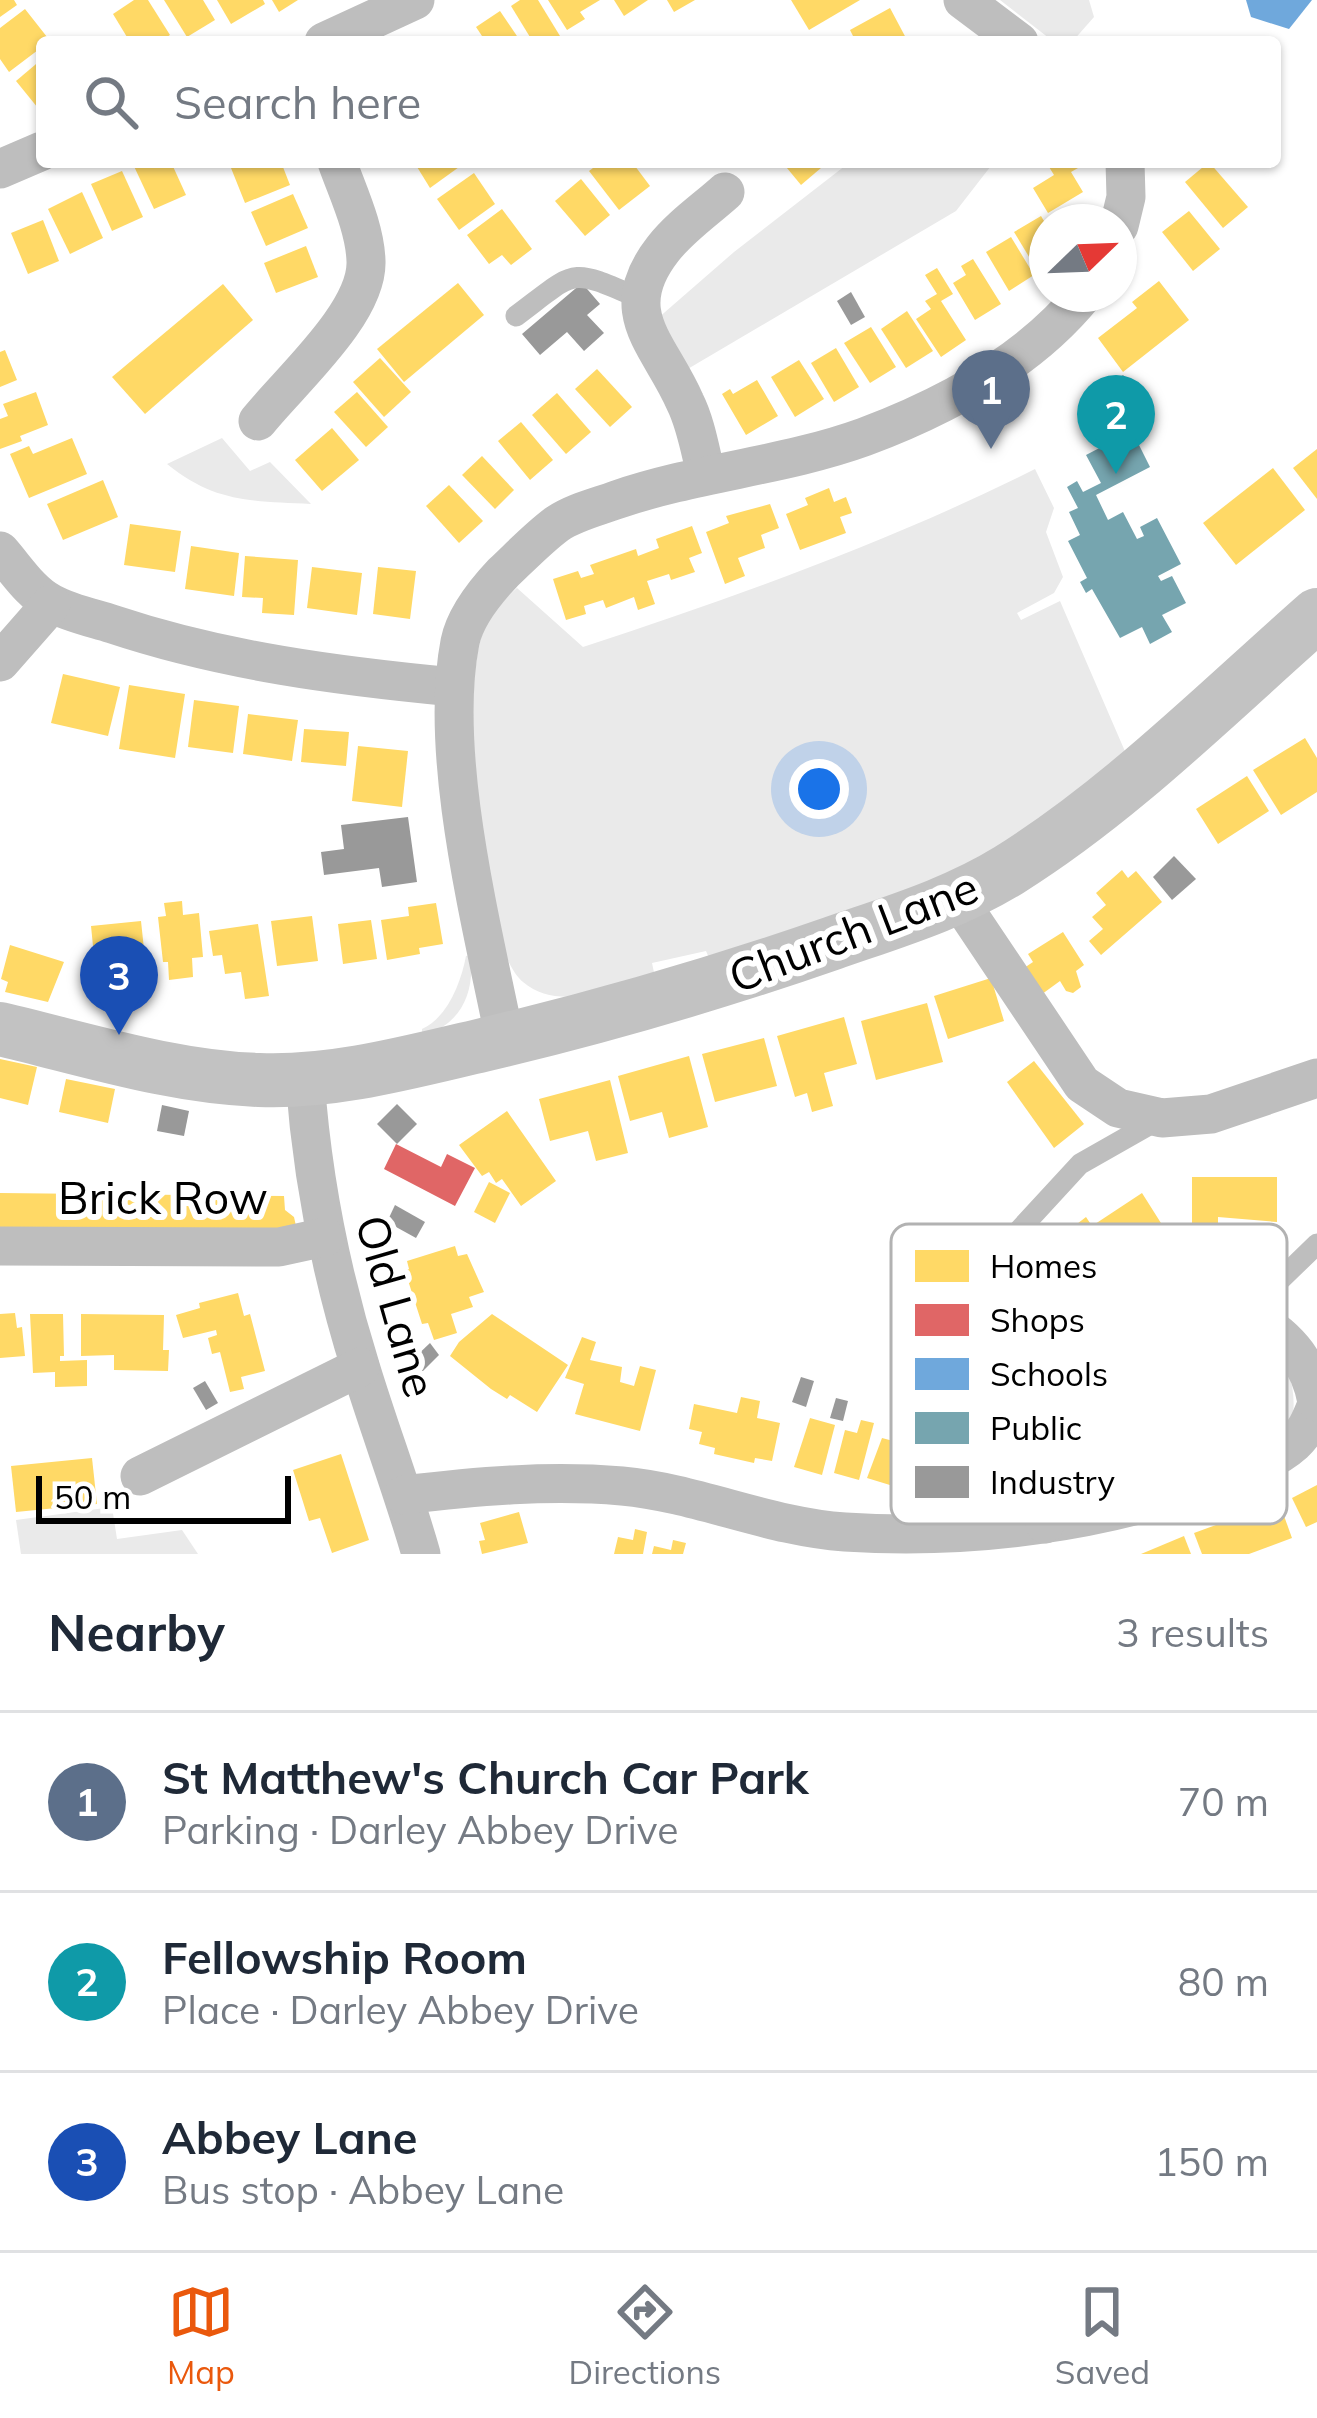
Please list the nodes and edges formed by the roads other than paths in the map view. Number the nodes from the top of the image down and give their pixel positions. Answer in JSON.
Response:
{"nodes":[{"id":1,"x":415,"y":0,"type":"edge"},
{"id":2,"x":963,"y":0,"type":"edge"},
{"id":3,"x":337,"y":36,"type":"edge"},
{"id":4,"x":1010,"y":36,"type":"edge"},
{"id":5,"x":36,"y":154,"type":"edge"},
{"id":6,"x":340,"y":168,"type":"edge"},
{"id":7,"x":1125,"y":168,"type":"edge"},
{"id":8,"x":0,"y":170,"type":"edge"},
{"id":9,"x":725,"y":192,"type":"dead end"},
{"id":10,"x":1124,"y":204,"type":"edge"},
{"id":11,"x":641,"y":299,"type":"junction"},
{"id":12,"x":1068,"y":312,"type":"edge"},
{"id":13,"x":516,"y":316,"type":"dead end"},
{"id":14,"x":258,"y":421,"type":"dead end"},
{"id":15,"x":706,"y":474,"type":"junction"},
{"id":16,"x":0,"y":551,"type":"edge"},
{"id":17,"x":51,"y":604,"type":"junction"},
{"id":18,"x":1317,"y":615,"type":"edge"},
{"id":19,"x":0,"y":662,"type":"edge"},
{"id":20,"x":454,"y":687,"type":"junction"},
{"id":21,"x":958,"y":898,"type":"junction"},
{"id":22,"x":0,"y":1029,"type":"edge"},
{"id":23,"x":505,"y":1040,"type":"junction"},
{"id":24,"x":1317,"y":1078,"type":"edge"},
{"id":25,"x":305,"y":1079,"type":"junction"},
{"id":26,"x":1162,"y":1118,"type":"junction"},
{"id":27,"x":1025,"y":1224,"type":"edge"},
{"id":28,"x":326,"y":1238,"type":"junction"},
{"id":29,"x":1317,"y":1244,"type":"edge"},
{"id":30,"x":0,"y":1246,"type":"edge"},
{"id":31,"x":1287,"y":1273,"type":"edge"},
{"id":32,"x":1287,"y":1342,"type":"edge"},
{"id":33,"x":360,"y":1367,"type":"junction"},
{"id":34,"x":1317,"y":1403,"type":"edge"},
{"id":35,"x":1287,"y":1448,"type":"edge"},
{"id":36,"x":140,"y":1475,"type":"dead end"},
{"id":37,"x":404,"y":1495,"type":"junction"},
{"id":38,"x":1045,"y":1524,"type":"edge"},
{"id":39,"x":421,"y":1554,"type":"edge"}],
"edges":[{"from":1,"to":3,"type":"street"},
{"from":2,"to":4,"type":"street"},
{"from":5,"to":8,"type":"street"},
{"from":6,"to":14,"type":"street"},
{"from":7,"to":10,"type":"street"},
{"from":9,"to":11,"type":"street"},
{"from":11,"to":13,"type":"lane"},
{"from":11,"to":15,"type":"street"},
{"from":12,"to":15,"type":"street"},
{"from":15,"to":20,"type":"street"},
{"from":16,"to":17,"type":"street"},
{"from":17,"to":19,"type":"street"},
{"from":17,"to":20,"type":"street"},
{"from":18,"to":21,"type":"street","name":"Church Lane"},
{"from":20,"to":23,"type":"street"},
{"from":21,"to":23,"type":"street","name":"Church Lane"},
{"from":21,"to":26,"type":"street"},
{"from":22,"to":25,"type":"street","name":"Church Lane"},
{"from":23,"to":25,"type":"street","name":"Church Lane"},
{"from":24,"to":26,"type":"street"},
{"from":25,"to":28,"type":"street","name":"Old Lane"},
{"from":26,"to":27,"type":"lane"},
{"from":28,"to":30,"type":"street","name":"Brick Row"},
{"from":28,"to":33,"type":"street","name":"Old Lane"},
{"from":29,"to":31,"type":"lane"},
{"from":32,"to":34,"type":"street"},
{"from":33,"to":36,"type":"street"},
{"from":33,"to":37,"type":"street","name":"Old Lane"},
{"from":34,"to":35,"type":"street"},
{"from":37,"to":38,"type":"street"},
{"from":37,"to":39,"type":"street","name":"Old Lane"}]}
